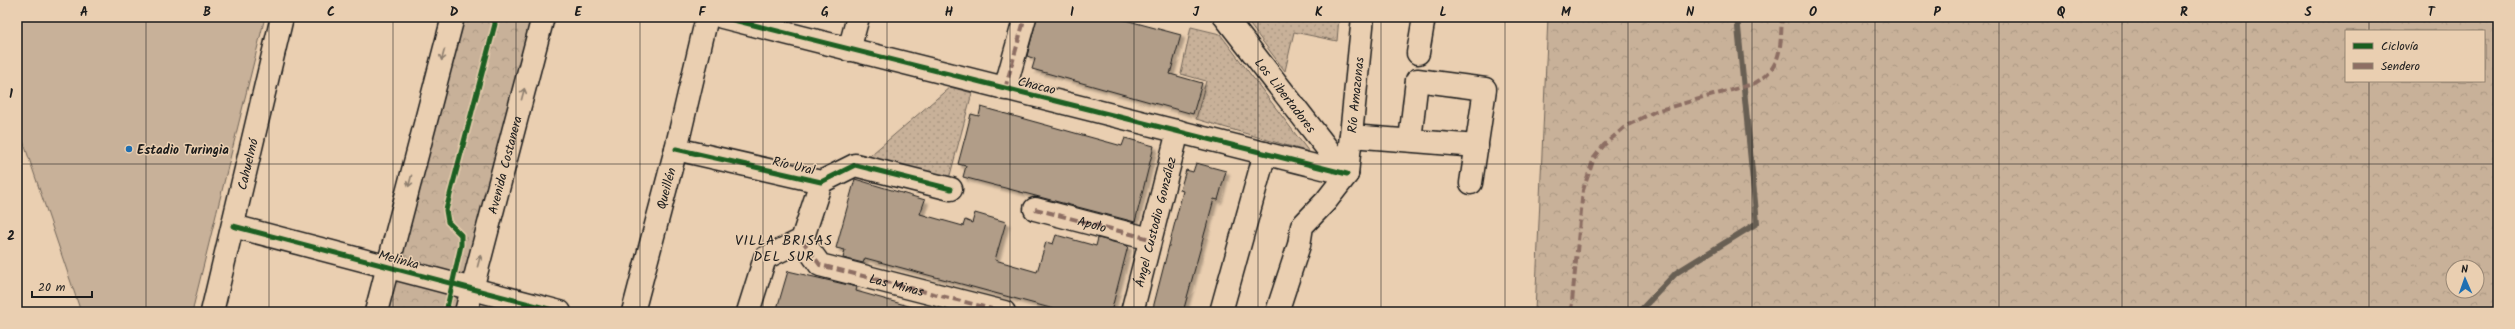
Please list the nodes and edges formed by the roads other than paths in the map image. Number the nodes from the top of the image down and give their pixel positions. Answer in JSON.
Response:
{"nodes":[{"id":1,"x":282,"y":17,"type":"edge"},
{"id":2,"x":452,"y":17,"type":"edge"},
{"id":3,"x":543,"y":17,"type":"edge"},
{"id":4,"x":707,"y":17,"type":"edge"},
{"id":5,"x":722,"y":17,"type":"edge"},
{"id":6,"x":858,"y":17,"type":"edge"},
{"id":7,"x":1025,"y":17,"type":"edge"},
{"id":8,"x":1225,"y":17,"type":"edge"},
{"id":9,"x":1363,"y":17,"type":"edge"},
{"id":10,"x":1424,"y":17,"type":"edge"},
{"id":11,"x":849,"y":50,"type":"junction"},
{"id":12,"x":1418,"y":53,"type":"dead end"},
{"id":13,"x":1005,"y":89,"type":"junction"},
{"id":14,"x":1178,"y":131,"type":"junction"},
{"id":15,"x":1351,"y":136,"type":"junction"},
{"id":16,"x":1410,"y":140,"type":"junction"},
{"id":17,"x":1476,"y":146,"type":"junction"},
{"id":18,"x":676,"y":149,"type":"junction"},
{"id":19,"x":1265,"y":153,"type":"junction"},
{"id":20,"x":1347,"y":174,"type":"junction"},
{"id":21,"x":821,"y":182,"type":"junction"},
{"id":22,"x":1471,"y":183,"type":"dead end"},
{"id":23,"x":951,"y":189,"type":"dead end"},
{"id":24,"x":1034,"y":209,"type":"dead end"},
{"id":25,"x":233,"y":226,"type":"junction"},
{"id":26,"x":802,"y":240,"type":"junction"},
{"id":27,"x":1150,"y":240,"type":"junction"},
{"id":28,"x":388,"y":267,"type":"junction"},
{"id":29,"x":472,"y":289,"type":"junction"},
{"id":30,"x":212,"y":312,"type":"edge"},
{"id":31,"x":376,"y":312,"type":"edge"},
{"id":32,"x":466,"y":312,"type":"edge"},
{"id":33,"x":560,"y":312,"type":"edge"},
{"id":34,"x":633,"y":312,"type":"edge"},
{"id":35,"x":748,"y":312,"type":"edge"},
{"id":36,"x":1004,"y":312,"type":"edge"},
{"id":37,"x":1132,"y":312,"type":"edge"},
{"id":38,"x":1221,"y":312,"type":"edge"},
{"id":39,"x":1277,"y":312,"type":"edge"}],
"edges":[{"from":1,"to":25,"type":"street","name":"Cahuelmó"},
{"from":2,"to":28,"type":"street","one_way":true},
{"from":29,"to":3,"type":"street","name":"Avenida Costanera","one_way":true},
{"from":4,"to":18,"type":"street","name":"Queillén"},
{"from":5,"to":11,"type":"street","name":"Chacao"},
{"from":6,"to":11,"type":"street"},
{"from":7,"to":13,"type":"street"},
{"from":8,"to":20,"type":"street","name":"Los Libertadores"},
{"from":9,"to":15,"type":"street","name":"Río Amazonas"},
{"from":10,"to":12,"type":"street"},
{"from":11,"to":13,"type":"street","name":"Chacao"},
{"from":13,"to":14,"type":"street","name":"Chacao"},
{"from":14,"to":19,"type":"street","name":"Chacao"},
{"from":14,"to":27,"type":"street","name":"Ángel Custodio González"},
{"from":15,"to":16,"type":"street"},
{"from":15,"to":20,"type":"street","name":"Río Amazonas"},
{"from":16,"to":17,"type":"street"},
{"from":16,"to":17,"type":"street"},
{"from":17,"to":22,"type":"street"},
{"from":18,"to":21,"type":"street","name":"Río Ural"},
{"from":18,"to":34,"type":"street","name":"Queillén"},
{"from":19,"to":20,"type":"street","name":"Chacao"},
{"from":19,"to":38,"type":"street"},
{"from":20,"to":39,"type":"street"},
{"from":21,"to":23,"type":"street","name":"Río Ural"},
{"from":21,"to":26,"type":"street"},
{"from":24,"to":27,"type":"street","name":"Apolo"},
{"from":25,"to":28,"type":"street","name":"Melinka"},
{"from":25,"to":30,"type":"street","name":"Cahuelmó"},
{"from":26,"to":35,"type":"street"},
{"from":26,"to":36,"type":"street","name":"Las Minas"},
{"from":27,"to":37,"type":"street","name":"Ángel Custodio González"},
{"from":28,"to":29,"type":"street","name":"Melinka"},
{"from":28,"to":31,"type":"street"},
{"from":29,"to":32,"type":"street","name":"Avenida Costanera"},
{"from":29,"to":33,"type":"street","name":"Melinka"}]}
